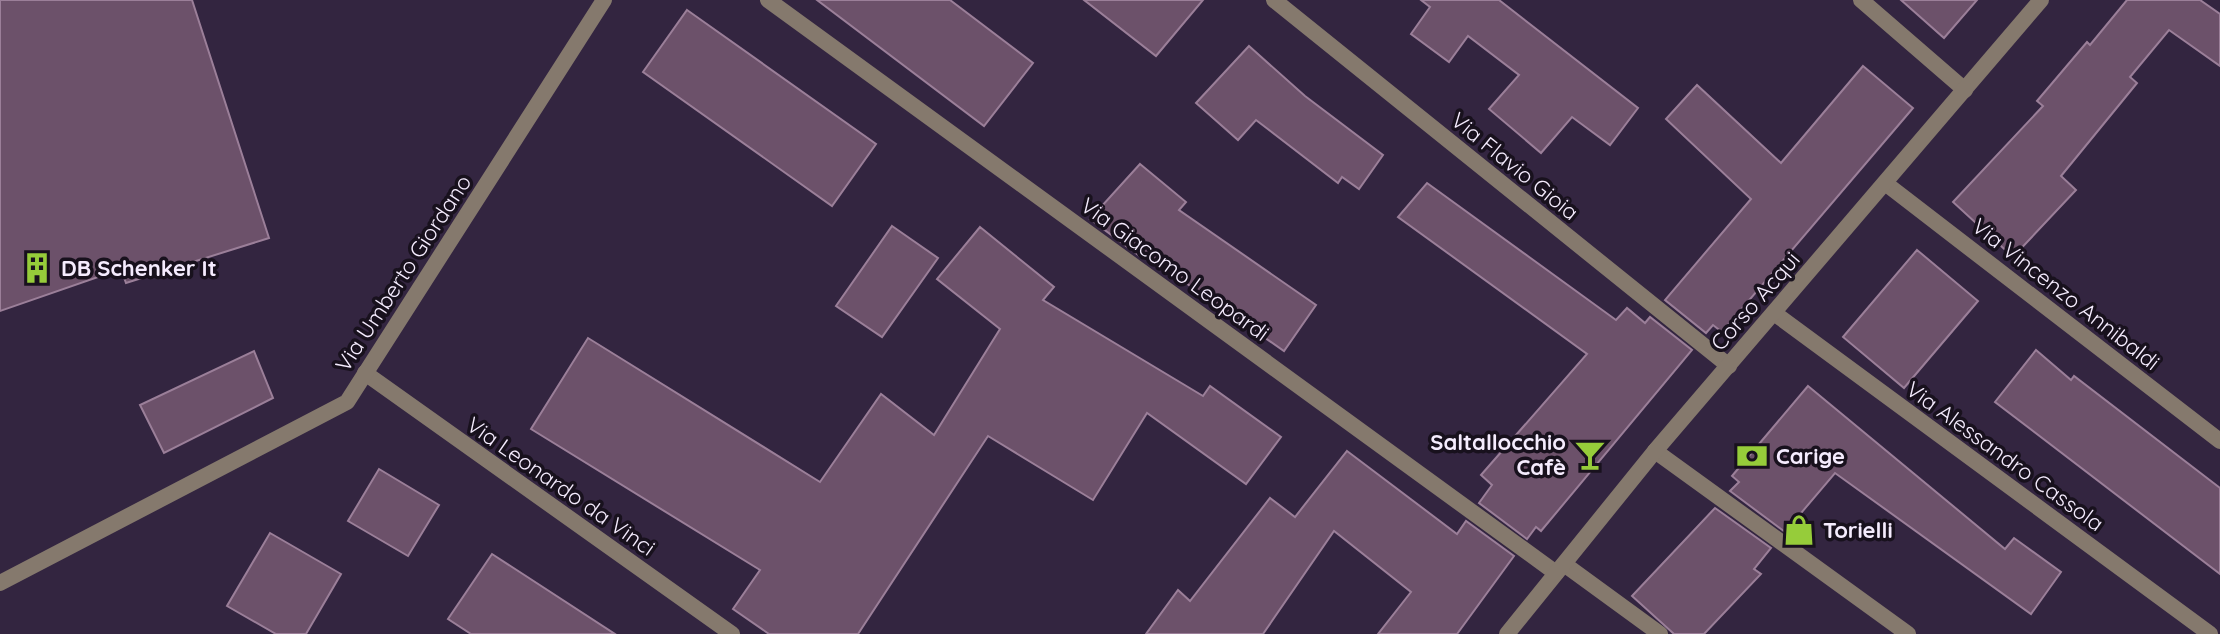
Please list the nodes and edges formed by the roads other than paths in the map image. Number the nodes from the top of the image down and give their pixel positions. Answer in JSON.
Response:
{"nodes":[{"id":1,"x":604,"y":0,"type":"edge"},
{"id":2,"x":768,"y":0,"type":"edge"},
{"id":3,"x":1274,"y":0,"type":"edge"},
{"id":4,"x":1861,"y":0,"type":"edge"},
{"id":5,"x":2041,"y":0,"type":"edge"},
{"id":6,"x":1965,"y":90,"type":"junction"},
{"id":7,"x":1885,"y":183,"type":"junction"},
{"id":8,"x":1774,"y":313,"type":"junction"},
{"id":9,"x":1729,"y":366,"type":"junction"},
{"id":10,"x":365,"y":373,"type":"junction"},
{"id":11,"x":2220,"y":441,"type":"edge"},
{"id":12,"x":1655,"y":451,"type":"junction"},
{"id":13,"x":1560,"y":568,"type":"junction"},
{"id":14,"x":0,"y":583,"type":"edge"},
{"id":15,"x":732,"y":634,"type":"edge"},
{"id":16,"x":1507,"y":634,"type":"edge"},
{"id":17,"x":1660,"y":634,"type":"edge"},
{"id":18,"x":1908,"y":634,"type":"edge"},
{"id":19,"x":2210,"y":634,"type":"edge"}],
"edges":[{"from":1,"to":10,"type":"street","name":"Via Umberto Giordano"},
{"from":2,"to":13,"type":"street","name":"Via Giacomo Leopardi"},
{"from":3,"to":9,"type":"street","name":"Via Flavio Gioia"},
{"from":4,"to":6,"type":"street"},
{"from":5,"to":6,"type":"street","name":"Corso Acqui"},
{"from":6,"to":7,"type":"street","name":"Corso Acqui"},
{"from":7,"to":8,"type":"street","name":"Corso Acqui"},
{"from":7,"to":11,"type":"street","name":"Via Vincenzo Annibaldi"},
{"from":8,"to":9,"type":"street","name":"Corso Acqui"},
{"from":8,"to":19,"type":"street","name":"Via Alessandro Cassola"},
{"from":9,"to":12,"type":"street","name":"Corso Acqui"},
{"from":10,"to":14,"type":"street","name":"Via Umberto Giordano"},
{"from":10,"to":15,"type":"street","name":"Via Leonardo da Vinci"},
{"from":12,"to":13,"type":"street","name":"Corso Acqui"},
{"from":12,"to":18,"type":"street"},
{"from":13,"to":16,"type":"street","name":"Corso Acqui"},
{"from":13,"to":17,"type":"street","name":"Via Giacomo Leopardi"}]}
